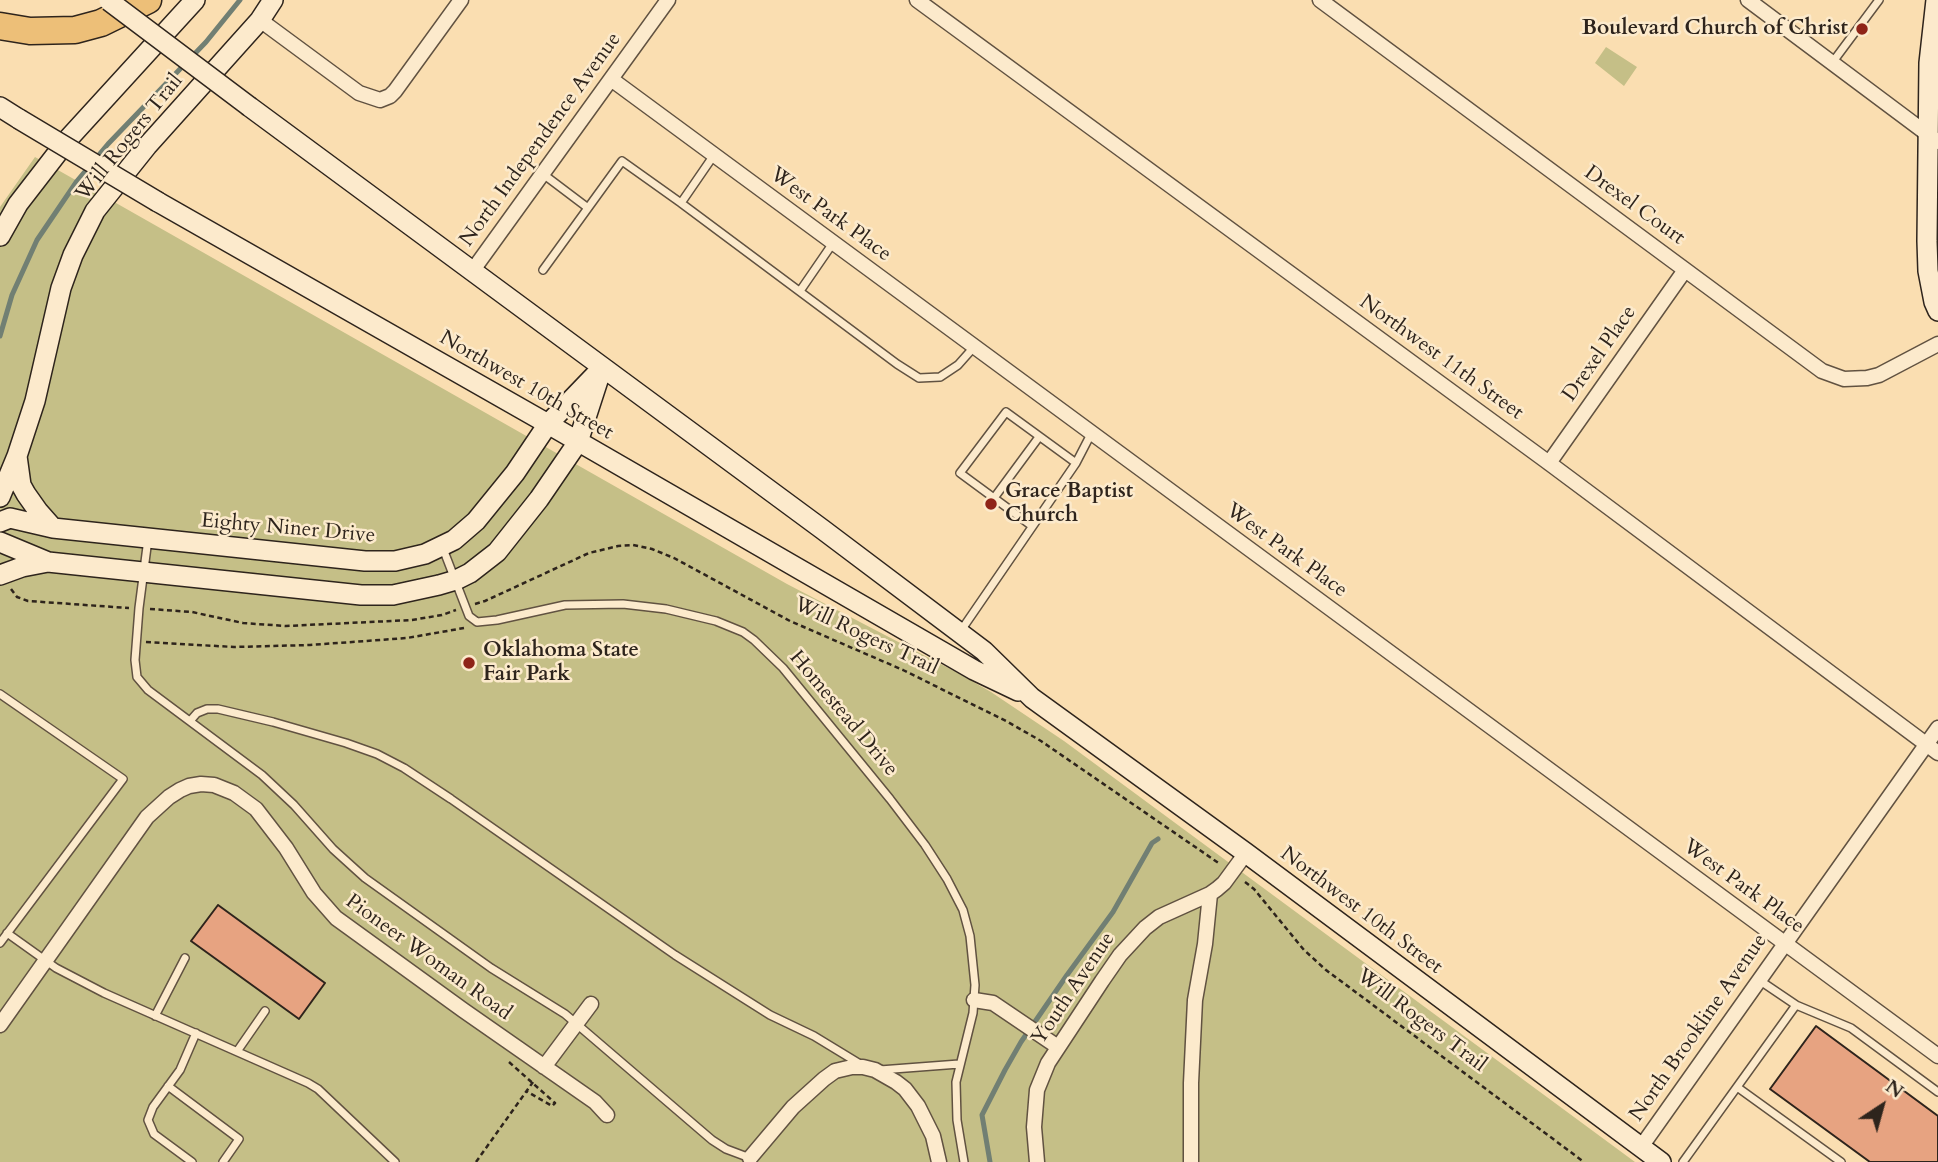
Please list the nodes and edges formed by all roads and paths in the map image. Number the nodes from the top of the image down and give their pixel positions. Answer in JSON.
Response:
{"nodes":[{"id":1,"x":148,"y":0,"type":"edge"},
{"id":2,"x":195,"y":0,"type":"edge"},
{"id":3,"x":274,"y":0,"type":"edge"},
{"id":4,"x":461,"y":0,"type":"edge"},
{"id":5,"x":668,"y":0,"type":"edge"},
{"id":6,"x":917,"y":0,"type":"edge"},
{"id":7,"x":1320,"y":0,"type":"edge"},
{"id":8,"x":1748,"y":0,"type":"edge"},
{"id":9,"x":1879,"y":0,"type":"edge"},
{"id":10,"x":1936,"y":0,"type":"edge"},
{"id":11,"x":108,"y":1,"type":"edge"},
{"id":12,"x":260,"y":20,"type":"junction"},
{"id":13,"x":0,"y":26,"type":"edge"},
{"id":14,"x":1832,"y":63,"type":"junction"},
{"id":15,"x":611,"y":79,"type":"junction"},
{"id":16,"x":0,"y":107,"type":"edge"},
{"id":17,"x":1935,"y":134,"type":"edge"},
{"id":18,"x":714,"y":155,"type":"junction"},
{"id":19,"x":543,"y":174,"type":"junction"},
{"id":20,"x":681,"y":203,"type":"junction"},
{"id":21,"x":588,"y":208,"type":"junction"},
{"id":22,"x":0,"y":236,"type":"edge"},
{"id":23,"x":833,"y":243,"type":"junction"},
{"id":24,"x":473,"y":270,"type":"junction"},
{"id":25,"x":543,"y":270,"type":"dead end"},
{"id":26,"x":1685,"y":270,"type":"junction"},
{"id":27,"x":800,"y":291,"type":"junction"},
{"id":28,"x":1938,"y":311,"type":"edge"},
{"id":29,"x":1938,"y":344,"type":"edge"},
{"id":30,"x":974,"y":347,"type":"junction"},
{"id":31,"x":602,"y":368,"type":"junction"},
{"id":32,"x":548,"y":424,"type":"junction"},
{"id":33,"x":1091,"y":434,"type":"junction"},
{"id":34,"x":1039,"y":437,"type":"junction"},
{"id":35,"x":578,"y":442,"type":"junction"},
{"id":36,"x":17,"y":456,"type":"junction"},
{"id":37,"x":1076,"y":463,"type":"junction"},
{"id":38,"x":1549,"y":463,"type":"junction"},
{"id":39,"x":0,"y":497,"type":"edge"},
{"id":40,"x":994,"y":498,"type":"junction"},
{"id":41,"x":0,"y":522,"type":"edge"},
{"id":42,"x":1032,"y":526,"type":"junction"},
{"id":43,"x":53,"y":528,"type":"junction"},
{"id":44,"x":148,"y":538,"type":"junction"},
{"id":45,"x":0,"y":542,"type":"edge"},
{"id":46,"x":442,"y":546,"type":"junction"},
{"id":47,"x":48,"y":562,"type":"junction"},
{"id":48,"x":144,"y":571,"type":"junction"},
{"id":49,"x":456,"y":580,"type":"junction"},
{"id":50,"x":5,"y":581,"type":"edge"},
{"id":51,"x":485,"y":601,"type":"dead end"},
{"id":52,"x":139,"y":608,"type":"junction"},
{"id":53,"x":442,"y":615,"type":"dead end"},
{"id":54,"x":473,"y":620,"type":"junction"},
{"id":55,"x":959,"y":633,"type":"junction"},
{"id":56,"x":136,"y":641,"type":"junction"},
{"id":57,"x":0,"y":694,"type":"edge"},
{"id":58,"x":1032,"y":698,"type":"junction"},
{"id":59,"x":190,"y":721,"type":"junction"},
{"id":60,"x":1938,"y":728,"type":"edge"},
{"id":61,"x":1932,"y":749,"type":"edge"},
{"id":62,"x":1245,"y":853,"type":"junction"},
{"id":63,"x":1212,"y":858,"type":"dead end"},
{"id":64,"x":1254,"y":889,"type":"dead end"},
{"id":65,"x":1210,"y":894,"type":"junction"},
{"id":66,"x":8,"y":933,"type":"junction"},
{"id":67,"x":0,"y":943,"type":"edge"},
{"id":68,"x":1784,"y":943,"type":"junction"},
{"id":69,"x":185,"y":958,"type":"dead end"},
{"id":70,"x":46,"y":961,"type":"junction"},
{"id":71,"x":1759,"y":979,"type":"junction"},
{"id":72,"x":974,"y":1000,"type":"junction"},
{"id":73,"x":591,"y":1004,"type":"dead end"},
{"id":74,"x":1796,"y":1006,"type":"junction"},
{"id":75,"x":265,"y":1011,"type":"dead end"},
{"id":76,"x":155,"y":1016,"type":"junction"},
{"id":77,"x":577,"y":1023,"type":"junction"},
{"id":78,"x":0,"y":1025,"type":"edge"},
{"id":79,"x":196,"y":1033,"type":"junction"},
{"id":80,"x":1058,"y":1047,"type":"junction"},
{"id":81,"x":238,"y":1050,"type":"junction"},
{"id":82,"x":1938,"y":1056,"type":"edge"},
{"id":83,"x":520,"y":1064,"type":"dead end"},
{"id":84,"x":959,"y":1064,"type":"junction"},
{"id":85,"x":544,"y":1068,"type":"junction"},
{"id":86,"x":869,"y":1068,"type":"junction"},
{"id":87,"x":533,"y":1082,"type":"junction"},
{"id":88,"x":167,"y":1086,"type":"junction"},
{"id":89,"x":1737,"y":1087,"type":"junction"},
{"id":90,"x":526,"y":1091,"type":"junction"},
{"id":91,"x":1938,"y":1092,"type":"edge"},
{"id":92,"x":607,"y":1115,"type":"dead end"},
{"id":93,"x":1641,"y":1147,"type":"junction"},
{"id":94,"x":750,"y":1158,"type":"joint"},
{"id":95,"x":192,"y":1162,"type":"edge"},
{"id":96,"x":223,"y":1162,"type":"edge"},
{"id":97,"x":394,"y":1162,"type":"edge"},
{"id":98,"x":476,"y":1162,"type":"edge"},
{"id":99,"x":939,"y":1162,"type":"edge"},
{"id":100,"x":964,"y":1162,"type":"edge"},
{"id":101,"x":1037,"y":1162,"type":"edge"},
{"id":102,"x":1191,"y":1162,"type":"edge"},
{"id":103,"x":1584,"y":1162,"type":"edge"},
{"id":104,"x":1661,"y":1162,"type":"edge"},
{"id":105,"x":1682,"y":1162,"type":"edge"},
{"id":106,"x":1841,"y":1162,"type":"edge"}],
"edges":[{"from":1,"to":13,"type":"highway"},
{"from":2,"to":22,"type":"main road"},
{"from":3,"to":12,"type":"main road"},
{"from":4,"to":12,"type":"street"},
{"from":5,"to":15,"type":"street","name":"North Independence Avenue"},
{"from":6,"to":38,"type":"street","name":"Northwest 11th Street"},
{"from":7,"to":26,"type":"street","name":"Drexel Court"},
{"from":8,"to":14,"type":"street"},
{"from":9,"to":14,"type":"lane"},
{"from":10,"to":17,"type":"main road"},
{"from":11,"to":24,"type":"main road","name":"Northwest 10th Street","bridge":true},
{"from":12,"to":36,"type":"main road"},
{"from":14,"to":17,"type":"street"},
{"from":15,"to":18,"type":"street","name":"West Park Place"},
{"from":15,"to":19,"type":"street","name":"North Independence Avenue"},
{"from":16,"to":32,"type":"main road","name":"Northwest 10th Street","bridge":true},
{"from":17,"to":28,"type":"main road"},
{"from":18,"to":20,"type":"lane"},
{"from":18,"to":23,"type":"street","name":"West Park Place"},
{"from":19,"to":21,"type":"lane"},
{"from":19,"to":24,"type":"street","name":"North Independence Avenue"},
{"from":20,"to":21,"type":"lane"},
{"from":20,"to":27,"type":"lane"},
{"from":21,"to":25,"type":"lane"},
{"from":23,"to":27,"type":"lane"},
{"from":23,"to":30,"type":"street","name":"West Park Place"},
{"from":24,"to":31,"type":"main road","name":"Northwest 10th Street"},
{"from":26,"to":29,"type":"street","name":"Drexel Court"},
{"from":26,"to":38,"type":"street","name":"Drexel Place"},
{"from":27,"to":30,"type":"lane"},
{"from":30,"to":33,"type":"street","name":"West Park Place"},
{"from":31,"to":32,"type":"main road","name":"Eighty Niner Drive"},
{"from":31,"to":35,"type":"main road"},
{"from":31,"to":55,"type":"main road","name":"Northwest 10th Street"},
{"from":32,"to":35,"type":"main road","name":"Northwest 10th Street"},
{"from":32,"to":46,"type":"main road","name":"Eighty Niner Drive"},
{"from":33,"to":37,"type":"lane"},
{"from":33,"to":68,"type":"street","name":"West Park Place"},
{"from":34,"to":37,"type":"lane"},
{"from":34,"to":40,"type":"lane"},
{"from":34,"to":40,"type":"lane"},
{"from":35,"to":49,"type":"main road"},
{"from":35,"to":58,"type":"main road","name":"Northwest 10th Street"},
{"from":36,"to":39,"type":"main road"},
{"from":36,"to":43,"type":"main road"},
{"from":37,"to":42,"type":"lane"},
{"from":38,"to":61,"type":"street","name":"Northwest 11th Street"},
{"from":40,"to":42,"type":"lane"},
{"from":41,"to":43,"type":"main road","name":"Eighty Niner Drive"},
{"from":42,"to":55,"type":"lane"},
{"from":43,"to":44,"type":"main road","name":"Eighty Niner Drive"},
{"from":44,"to":46,"type":"main road","name":"Eighty Niner Drive"},
{"from":44,"to":48,"type":"lane"},
{"from":45,"to":47,"type":"main road"},
{"from":46,"to":49,"type":"lane"},
{"from":47,"to":48,"type":"main road"},
{"from":47,"to":50,"type":"main road"},
{"from":48,"to":49,"type":"main road"},
{"from":48,"to":52,"type":"lane"},
{"from":49,"to":54,"type":"lane"},
{"from":50,"to":52,"type":"path"},
{"from":51,"to":63,"type":"path","name":"Will Rogers Trail"},
{"from":52,"to":53,"type":"path"},
{"from":52,"to":56,"type":"lane"},
{"from":54,"to":56,"type":"path"},
{"from":54,"to":72,"type":"lane","name":"Homestead Drive"},
{"from":55,"to":58,"type":"main road","name":"Northwest 10th Street"},
{"from":56,"to":59,"type":"lane"},
{"from":57,"to":66,"type":"lane"},
{"from":58,"to":62,"type":"main road","name":"Northwest 10th Street"},
{"from":59,"to":77,"type":"lane"},
{"from":59,"to":86,"type":"lane"},
{"from":60,"to":61,"type":"street","name":"North Brookline Avenue"},
{"from":61,"to":68,"type":"street","name":"North Brookline Avenue"},
{"from":62,"to":65,"type":"street","name":"Youth Avenue"},
{"from":62,"to":93,"type":"main road","name":"Northwest 10th Street"},
{"from":64,"to":103,"type":"path","name":"Will Rogers Trail"},
{"from":65,"to":80,"type":"street","name":"Youth Avenue"},
{"from":65,"to":102,"type":"street"},
{"from":66,"to":67,"type":"lane"},
{"from":66,"to":70,"type":"lane"},
{"from":68,"to":71,"type":"street","name":"North Brookline Avenue"},
{"from":68,"to":82,"type":"street","name":"West Park Place"},
{"from":69,"to":76,"type":"lane"},
{"from":70,"to":76,"type":"lane"},
{"from":70,"to":78,"type":"street","name":"Pioneer Woman Road"},
{"from":70,"to":85,"type":"street","name":"Pioneer Woman Road"},
{"from":71,"to":74,"type":"lane"},
{"from":71,"to":93,"type":"street","name":"North Brookline Avenue"},
{"from":72,"to":80,"type":"street"},
{"from":72,"to":84,"type":"lane","name":"Homestead Drive"},
{"from":73,"to":77,"type":"street"},
{"from":74,"to":89,"type":"lane"},
{"from":74,"to":91,"type":"lane"},
{"from":75,"to":81,"type":"lane"},
{"from":76,"to":79,"type":"lane"},
{"from":77,"to":85,"type":"street"},
{"from":77,"to":94,"type":"lane"},
{"from":79,"to":81,"type":"lane"},
{"from":79,"to":88,"type":"lane"},
{"from":80,"to":101,"type":"street","name":"Youth Avenue"},
{"from":81,"to":97,"type":"lane"},
{"from":83,"to":87,"type":"path"},
{"from":84,"to":86,"type":"lane"},
{"from":84,"to":100,"type":"lane","name":"Homestead Drive"},
{"from":85,"to":92,"type":"street","name":"Pioneer Woman Road"},
{"from":86,"to":94,"type":"street"},
{"from":86,"to":99,"type":"street"},
{"from":87,"to":90,"type":"path"},
{"from":87,"to":90,"type":"path"},
{"from":88,"to":95,"type":"lane"},
{"from":88,"to":96,"type":"lane"},
{"from":89,"to":105,"type":"lane"},
{"from":89,"to":106,"type":"lane"},
{"from":90,"to":98,"type":"path"},
{"from":93,"to":104,"type":"main road","name":"Northwest 10th Street"}]}
